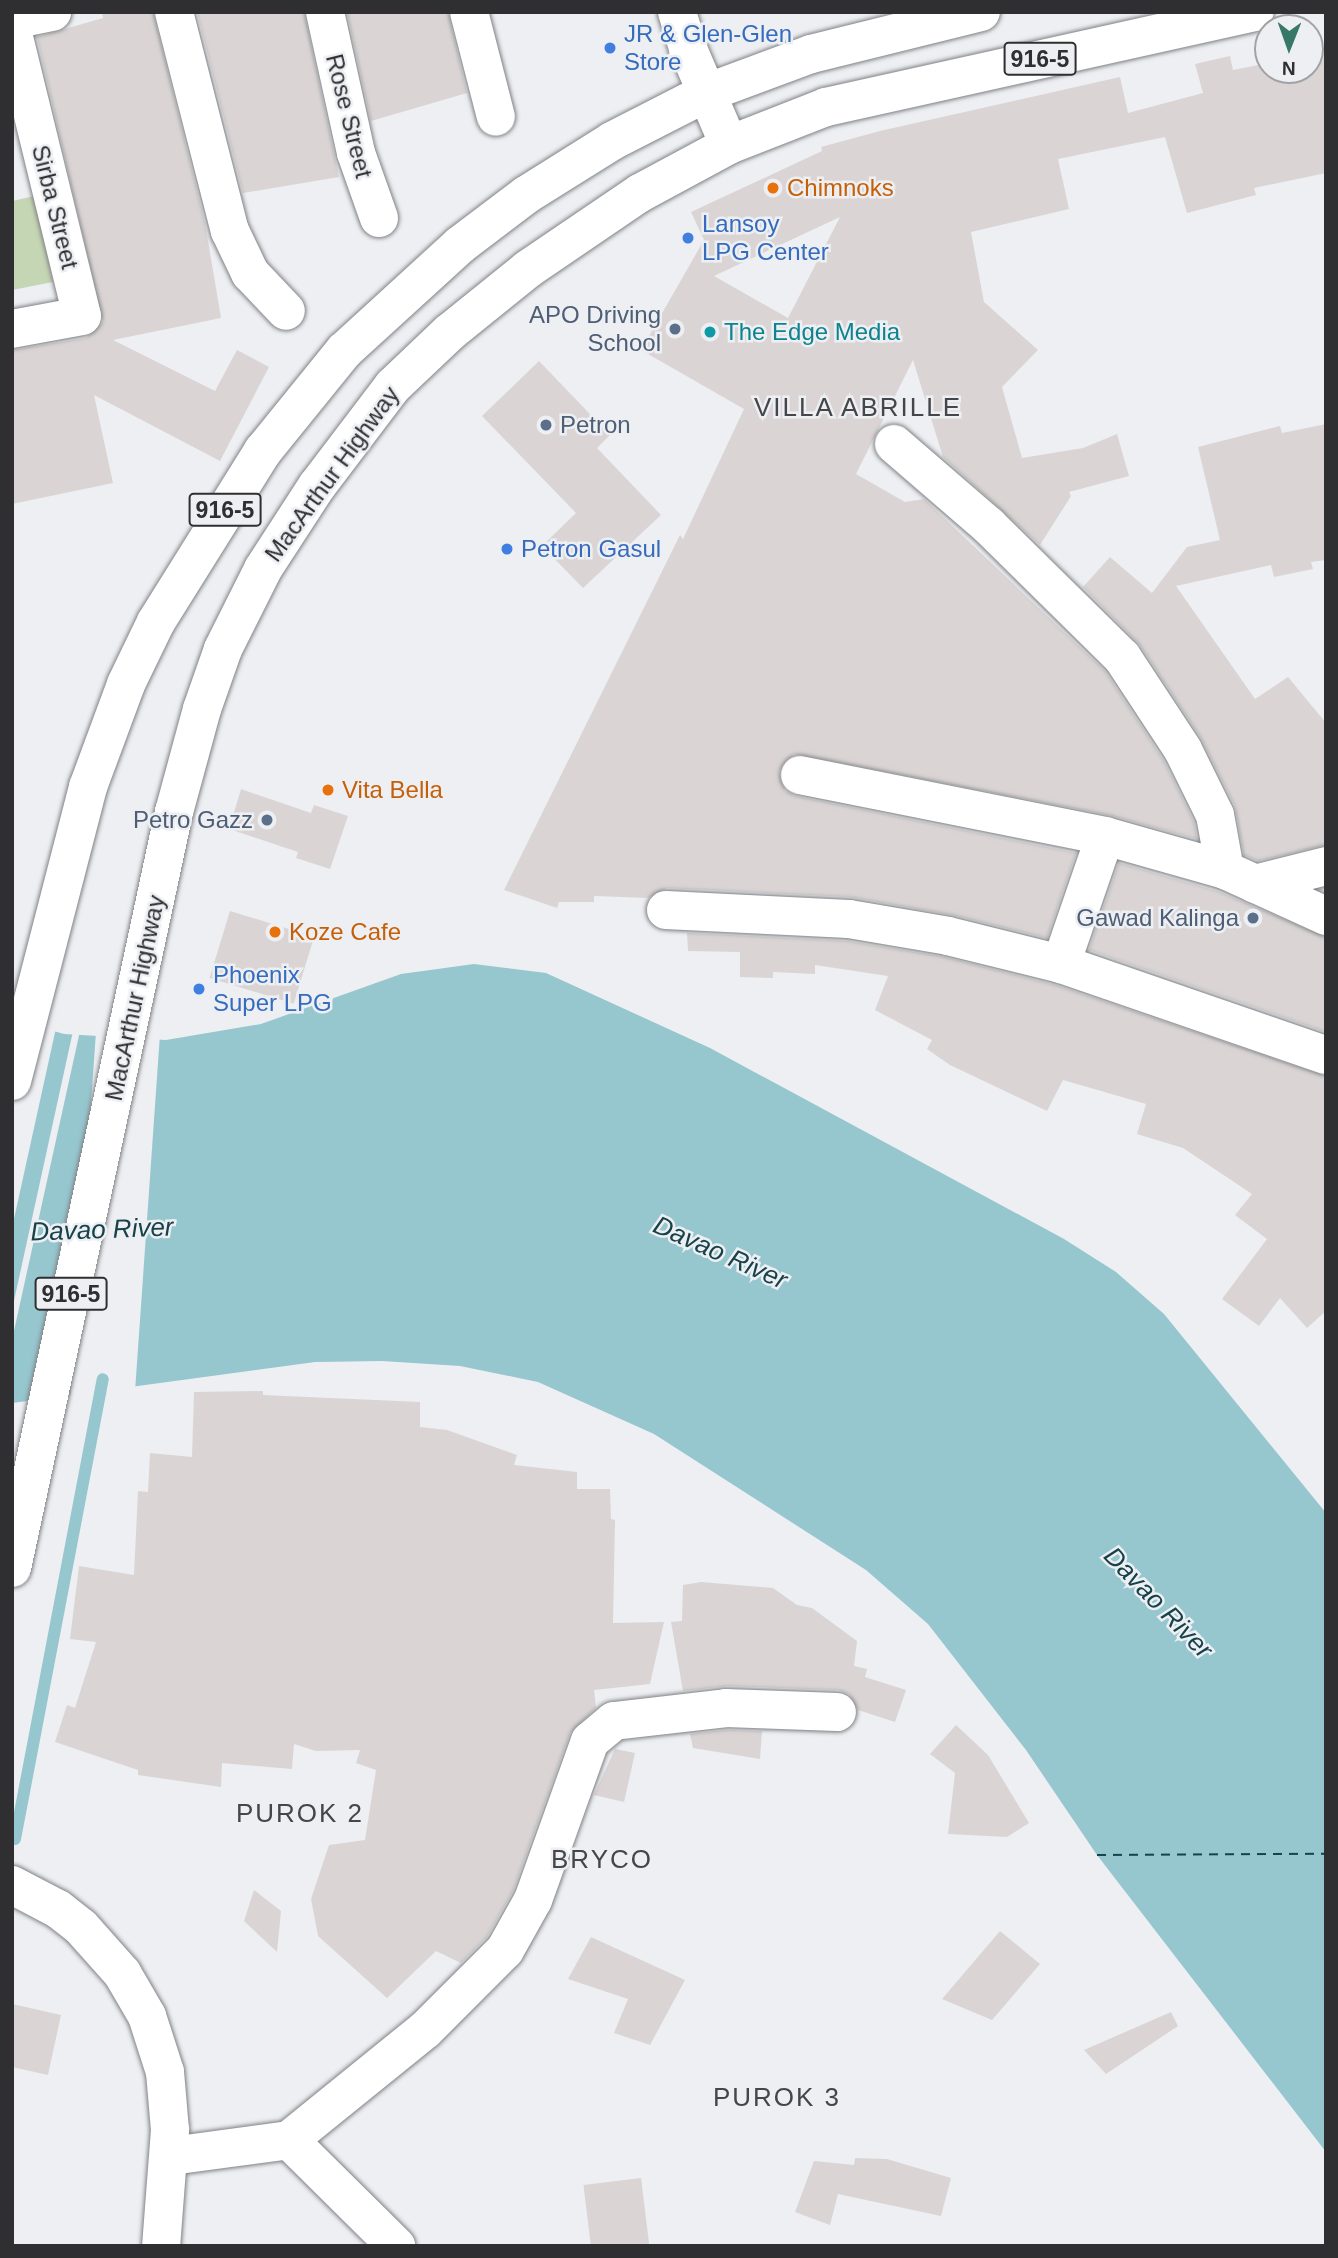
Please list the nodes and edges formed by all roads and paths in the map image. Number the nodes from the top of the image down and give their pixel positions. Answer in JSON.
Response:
{"nodes":[{"id":1,"x":52,"y":12,"type":"edge"},
{"id":2,"x":174,"y":12,"type":"edge"},
{"id":3,"x":325,"y":12,"type":"edge"},
{"id":4,"x":470,"y":12,"type":"edge"},
{"id":5,"x":677,"y":12,"type":"edge"},
{"id":6,"x":981,"y":12,"type":"edge"},
{"id":7,"x":1255,"y":12,"type":"edge"},
{"id":8,"x":12,"y":20,"type":"edge"},
{"id":9,"x":12,"y":29,"type":"edge"},
{"id":10,"x":706,"y":93,"type":"junction"},
{"id":11,"x":496,"y":117,"type":"dead end"},
{"id":12,"x":729,"y":145,"type":"junction"},
{"id":13,"x":379,"y":218,"type":"dead end"},
{"id":14,"x":286,"y":311,"type":"dead end"},
{"id":15,"x":12,"y":329,"type":"edge"},
{"id":16,"x":894,"y":444,"type":"dead end"},
{"id":17,"x":800,"y":775,"type":"dead end"},
{"id":18,"x":1105,"y":836,"type":"junction"},
{"id":19,"x":1326,"y":866,"type":"edge"},
{"id":20,"x":1240,"y":877,"type":"junction"},
{"id":21,"x":667,"y":910,"type":"dead end"},
{"id":22,"x":1326,"y":916,"type":"edge"},
{"id":23,"x":1061,"y":964,"type":"junction"},
{"id":24,"x":1326,"y":1055,"type":"edge"},
{"id":25,"x":12,"y":1081,"type":"edge"},
{"id":26,"x":12,"y":1568,"type":"edge"},
{"id":27,"x":837,"y":1712,"type":"dead end"},
{"id":28,"x":12,"y":1885,"type":"edge"},
{"id":29,"x":289,"y":2140,"type":"junction"},
{"id":30,"x":171,"y":2156,"type":"junction"},
{"id":31,"x":161,"y":2246,"type":"edge"},
{"id":32,"x":396,"y":2246,"type":"edge"}],
"edges":[{"from":1,"to":8,"type":"street"},
{"from":2,"to":14,"type":"street"},
{"from":3,"to":13,"type":"street","name":"Rose Street"},
{"from":4,"to":11,"type":"street"},
{"from":5,"to":10,"type":"street"},
{"from":6,"to":10,"type":"street","number":"916-5"},
{"from":7,"to":12,"type":"street","name":"MacArthur Highway","number":"916-5"},
{"from":9,"to":15,"type":"street","name":"Sirba Street"},
{"from":10,"to":12,"type":"street"},
{"from":10,"to":25,"type":"street","number":"916-5"},
{"from":12,"to":26,"type":"street","name":"MacArthur Highway","number":"916-5"},
{"from":16,"to":20,"type":"street"},
{"from":17,"to":18,"type":"street"},
{"from":18,"to":20,"type":"street"},
{"from":18,"to":23,"type":"street"},
{"from":19,"to":20,"type":"street"},
{"from":20,"to":22,"type":"street"},
{"from":21,"to":23,"type":"street"},
{"from":23,"to":24,"type":"street"},
{"from":27,"to":29,"type":"street"},
{"from":28,"to":30,"type":"street"},
{"from":29,"to":30,"type":"street"},
{"from":29,"to":32,"type":"street"},
{"from":30,"to":31,"type":"street"}]}
